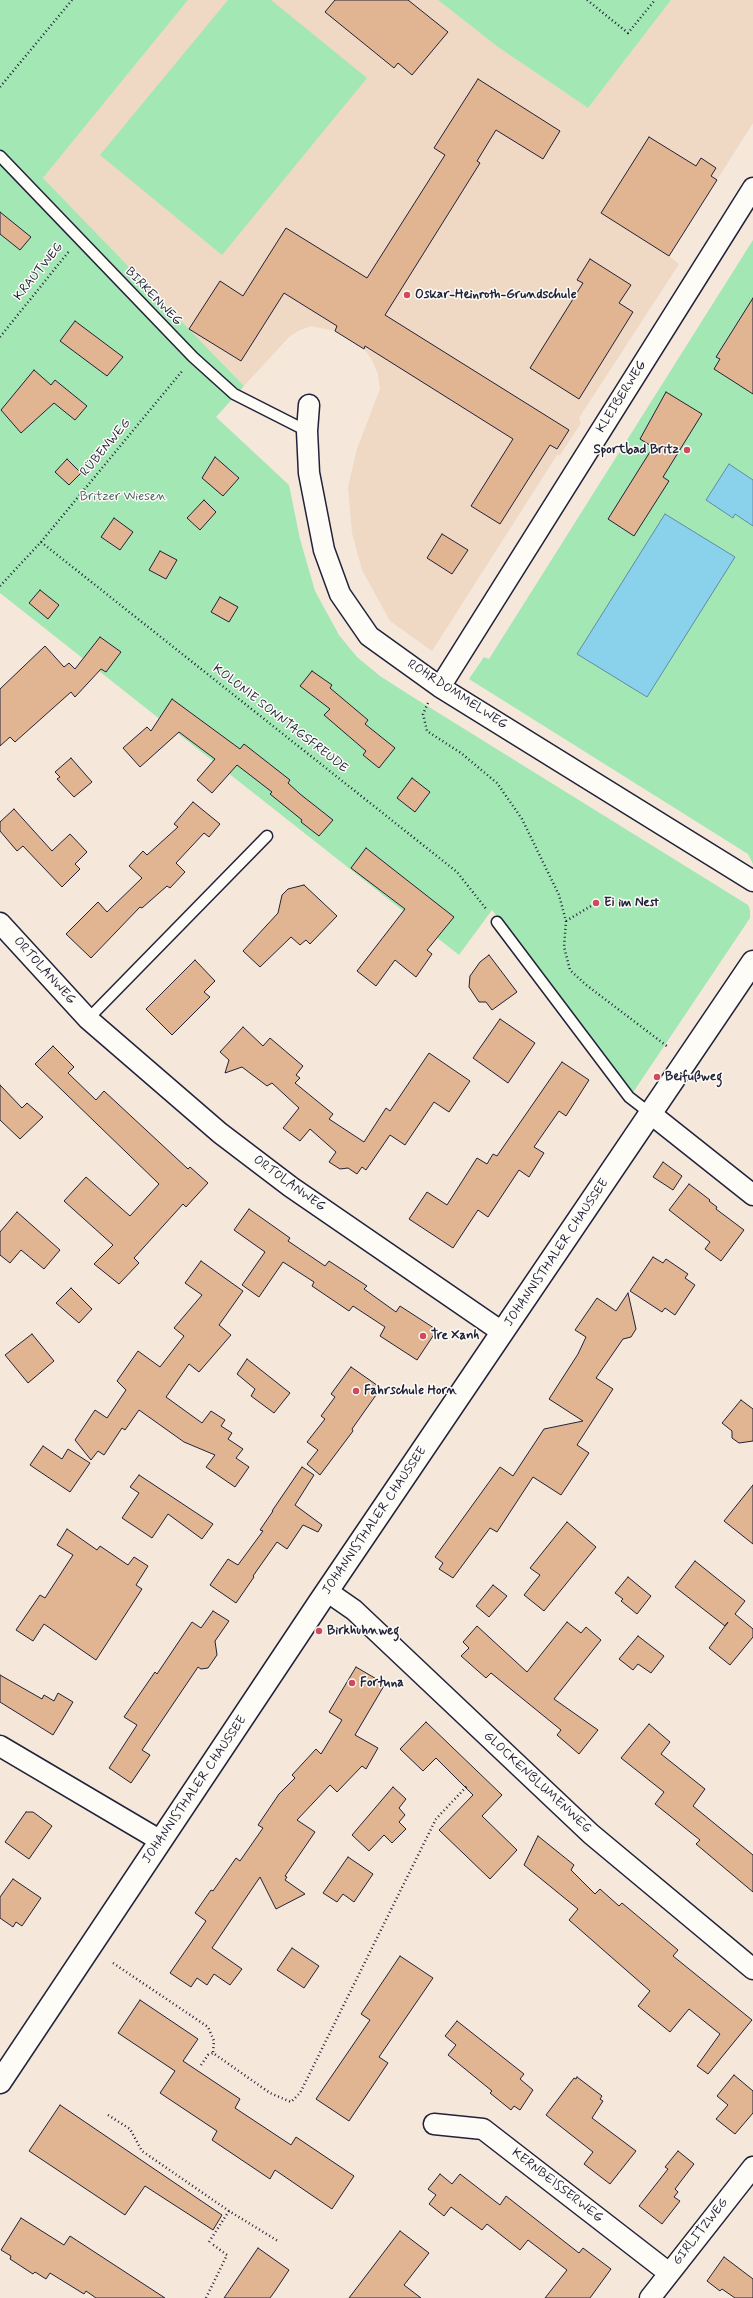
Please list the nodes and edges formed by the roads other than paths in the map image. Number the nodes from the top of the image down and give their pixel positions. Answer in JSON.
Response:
{"nodes":[{"id":1,"x":0,"y":156,"type":"edge"},
{"id":2,"x":753,"y":188,"type":"edge"},
{"id":3,"x":309,"y":405,"type":"dead end"},
{"id":4,"x":306,"y":431,"type":"junction"},
{"id":5,"x":440,"y":686,"type":"junction"},
{"id":6,"x":266,"y":836,"type":"dead end"},
{"id":7,"x":753,"y":881,"type":"edge"},
{"id":8,"x":496,"y":922,"type":"road end"},
{"id":9,"x":0,"y":923,"type":"edge"},
{"id":10,"x":753,"y":962,"type":"edge"},
{"id":11,"x":88,"y":1019,"type":"junction"},
{"id":12,"x":651,"y":1114,"type":"junction"},
{"id":13,"x":753,"y":1195,"type":"edge"},
{"id":14,"x":502,"y":1332,"type":"junction"},
{"id":15,"x":328,"y":1592,"type":"junction"},
{"id":16,"x":0,"y":1746,"type":"edge"},
{"id":17,"x":161,"y":1841,"type":"junction"},
{"id":18,"x":753,"y":1969,"type":"edge"},
{"id":19,"x":0,"y":2082,"type":"edge"},
{"id":20,"x":434,"y":2124,"type":"dead end"},
{"id":21,"x":753,"y":2167,"type":"edge"},
{"id":22,"x":669,"y":2273,"type":"junction"},
{"id":23,"x":650,"y":2298,"type":"edge"}],
"edges":[{"from":1,"to":4,"type":"lane","name":"BIRKENWEG"},
{"from":2,"to":5,"type":"street","name":"KLEIBERWEG"},
{"from":3,"to":4,"type":"street","name":"ROHRDOMMELWEG"},
{"from":4,"to":5,"type":"street","name":"ROHRDOMMELWEG"},
{"from":5,"to":7,"type":"street","name":"ROHRDOMMELWEG"},
{"from":6,"to":11,"type":"lane"},
{"from":8,"to":12,"type":"lane"},
{"from":9,"to":11,"type":"street","name":"ORTOLANWEG"},
{"from":10,"to":12,"type":"street","name":"JOHANNISTHALER CHAUSSEE"},
{"from":11,"to":14,"type":"street","name":"ORTOLANWEG"},
{"from":12,"to":13,"type":"street"},
{"from":12,"to":14,"type":"street","name":"JOHANNISTHALER CHAUSSEE"},
{"from":14,"to":15,"type":"street","name":"JOHANNISTHALER CHAUSSEE"},
{"from":15,"to":17,"type":"street","name":"JOHANNISTHALER CHAUSSEE"},
{"from":15,"to":18,"type":"street","name":"GLOCKENBLUMENWEG"},
{"from":16,"to":17,"type":"street"},
{"from":17,"to":19,"type":"street","name":"JOHANNISTHALER CHAUSSEE"},
{"from":20,"to":22,"type":"street","name":"KERNBEISSERWEG"},
{"from":21,"to":22,"type":"street","name":"GIRLITZWEG"},
{"from":22,"to":23,"type":"street","name":"GIRLITZWEG"}]}
